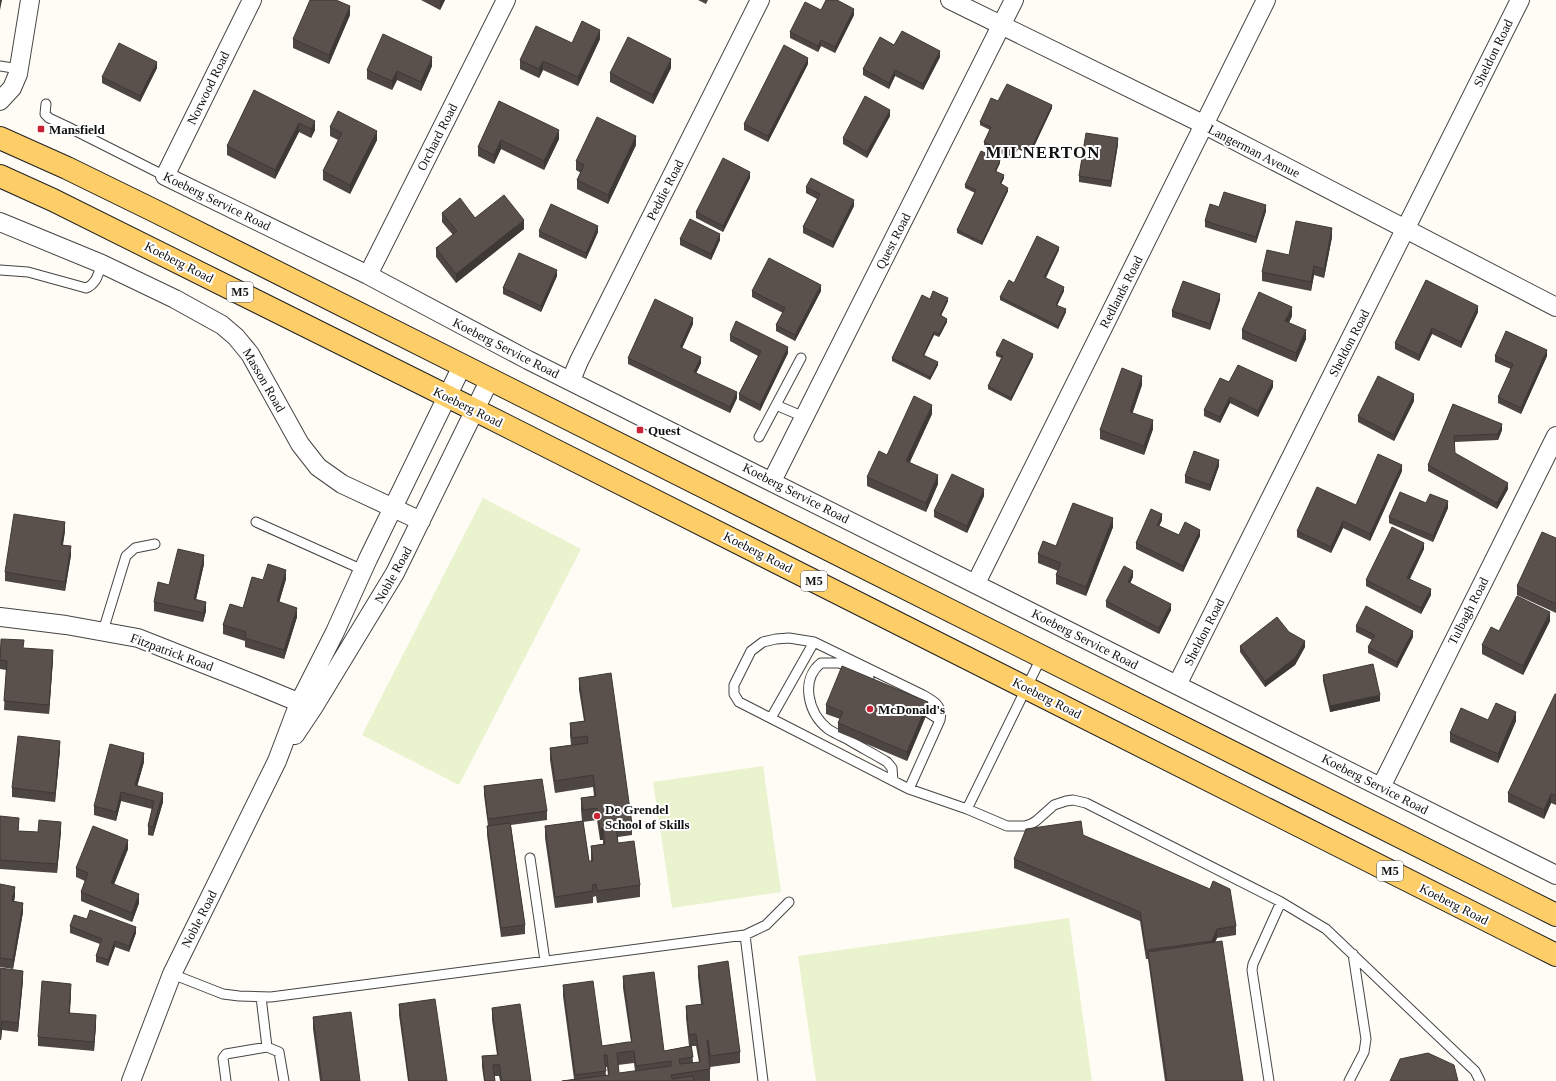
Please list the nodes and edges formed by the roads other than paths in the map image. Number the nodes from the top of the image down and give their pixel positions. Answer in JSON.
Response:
{"nodes":[{"id":1,"x":30,"y":0,"type":"edge"},
{"id":2,"x":252,"y":0,"type":"edge"},
{"id":3,"x":506,"y":0,"type":"edge"},
{"id":4,"x":760,"y":0,"type":"edge"},
{"id":5,"x":950,"y":0,"type":"edge"},
{"id":6,"x":1014,"y":0,"type":"edge"},
{"id":7,"x":1266,"y":0,"type":"edge"},
{"id":8,"x":1520,"y":0,"type":"edge"},
{"id":9,"x":1002,"y":24,"type":"junction"},
{"id":10,"x":0,"y":66,"type":"edge"},
{"id":11,"x":19,"y":71,"type":"junction"},
{"id":12,"x":0,"y":101,"type":"edge"},
{"id":13,"x":46,"y":104,"type":"dead end"},
{"id":14,"x":1205,"y":125,"type":"junction"},
{"id":15,"x":0,"y":138,"type":"edge"},
{"id":16,"x":0,"y":176,"type":"edge"},
{"id":17,"x":165,"y":176,"type":"junction"},
{"id":18,"x":0,"y":222,"type":"edge"},
{"id":19,"x":1405,"y":229,"type":"junction"},
{"id":20,"x":102,"y":264,"type":"junction"},
{"id":21,"x":0,"y":270,"type":"edge"},
{"id":22,"x":368,"y":275,"type":"junction"},
{"id":23,"x":1556,"y":306,"type":"edge"},
{"id":24,"x":801,"y":358,"type":"dead end"},
{"id":25,"x":462,"y":366,"type":"junction"},
{"id":26,"x":490,"y":379,"type":"junction"},
{"id":27,"x":571,"y":380,"type":"junction"},
{"id":28,"x":447,"y":396,"type":"junction"},
{"id":29,"x":776,"y":405,"type":"junction"},
{"id":30,"x":475,"y":410,"type":"junction"},
{"id":31,"x":804,"y":417,"type":"junction"},
{"id":32,"x":1556,"y":436,"type":"edge"},
{"id":33,"x":759,"y":437,"type":"dead end"},
{"id":34,"x":772,"y":481,"type":"junction"},
{"id":35,"x":393,"y":508,"type":"junction"},
{"id":36,"x":256,"y":522,"type":"dead end"},
{"id":37,"x":421,"y":522,"type":"junction"},
{"id":38,"x":155,"y":544,"type":"dead end"},
{"id":39,"x":363,"y":570,"type":"junction"},
{"id":40,"x":976,"y":583,"type":"junction"},
{"id":41,"x":0,"y":617,"type":"edge"},
{"id":42,"x":103,"y":631,"type":"junction"},
{"id":43,"x":814,"y":642,"type":"junction"},
{"id":44,"x":1042,"y":656,"type":"junction"},
{"id":45,"x":1177,"y":685,"type":"junction"},
{"id":46,"x":1027,"y":688,"type":"junction"},
{"id":47,"x":895,"y":692,"type":"edge"},
{"id":48,"x":910,"y":701,"type":"edge"},
{"id":49,"x":306,"y":706,"type":"junction"},
{"id":50,"x":772,"y":718,"type":"junction"},
{"id":51,"x":940,"y":720,"type":"junction"},
{"id":52,"x":893,"y":781,"type":"junction"},
{"id":53,"x":1381,"y":787,"type":"junction"},
{"id":54,"x":909,"y":789,"type":"junction"},
{"id":55,"x":967,"y":809,"type":"junction"},
{"id":56,"x":530,"y":858,"type":"dead end"},
{"id":57,"x":1556,"y":875,"type":"edge"},
{"id":58,"x":790,"y":902,"type":"dead end"},
{"id":59,"x":1281,"y":902,"type":"junction"},
{"id":60,"x":1556,"y":915,"type":"edge"},
{"id":61,"x":745,"y":935,"type":"junction"},
{"id":62,"x":1353,"y":954,"type":"junction"},
{"id":63,"x":1556,"y":955,"type":"edge"},
{"id":64,"x":545,"y":961,"type":"junction"},
{"id":65,"x":172,"y":974,"type":"junction"},
{"id":66,"x":261,"y":997,"type":"junction"},
{"id":67,"x":267,"y":1047,"type":"junction"},
{"id":68,"x":131,"y":1081,"type":"edge"},
{"id":69,"x":226,"y":1081,"type":"edge"},
{"id":70,"x":284,"y":1081,"type":"edge"},
{"id":71,"x":763,"y":1081,"type":"edge"},
{"id":72,"x":1269,"y":1081,"type":"edge"},
{"id":73,"x":1349,"y":1081,"type":"edge"},
{"id":74,"x":1480,"y":1081,"type":"edge"}],
"edges":[{"from":1,"to":11,"type":"street"},
{"from":2,"to":17,"type":"street","name":"Norwood Road"},
{"from":3,"to":22,"type":"street","name":"Orchard Road"},
{"from":4,"to":27,"type":"street","name":"Peddie Road"},
{"from":5,"to":9,"type":"street","name":"Langerman Avenue"},
{"from":6,"to":9,"type":"street","name":"Quest Road"},
{"from":7,"to":14,"type":"street","name":"Redlands Road"},
{"from":8,"to":19,"type":"street","name":"Sheldon Road"},
{"from":9,"to":14,"type":"street","name":"Langerman Avenue"},
{"from":9,"to":31,"type":"street","name":"Quest Road"},
{"from":10,"to":11,"type":"lane"},
{"from":11,"to":12,"type":"street"},
{"from":13,"to":17,"type":"lane","name":"Koeberg Service Road"},
{"from":14,"to":19,"type":"street","name":"Langerman Avenue"},
{"from":14,"to":40,"type":"street","name":"Redlands Road"},
{"from":15,"to":25,"type":"main road"},
{"from":16,"to":28,"type":"main road","name":"Koeberg Road","number":"M5"},
{"from":17,"to":22,"type":"street","name":"Koeberg Service Road"},
{"from":18,"to":20,"type":"street","name":"Masson Road"},
{"from":19,"to":23,"type":"street","name":"Langerman Avenue"},
{"from":19,"to":45,"type":"street","name":"Sheldon Road"},
{"from":20,"to":21,"type":"lane"},
{"from":20,"to":35,"type":"street","name":"Masson Road"},
{"from":22,"to":27,"type":"street","name":"Koeberg Service Road"},
{"from":24,"to":29,"type":"lane"},
{"from":25,"to":26,"type":"main road"},
{"from":25,"to":28,"type":"street","name":"Noble Road"},
{"from":26,"to":30,"type":"street","name":"Noble Road"},
{"from":26,"to":44,"type":"main road"},
{"from":27,"to":34,"type":"street","name":"Koeberg Service Road"},
{"from":28,"to":30,"type":"main road","name":"Koeberg Road","number":"M5"},
{"from":28,"to":35,"type":"street","name":"Noble Road"},
{"from":29,"to":31,"type":"lane"},
{"from":29,"to":33,"type":"lane"},
{"from":30,"to":37,"type":"street","name":"Noble Road"},
{"from":30,"to":46,"type":"main road","name":"Koeberg Road","number":"M5"},
{"from":31,"to":34,"type":"street","name":"Quest Road"},
{"from":32,"to":53,"type":"street","name":"Tulbagh Road"},
{"from":34,"to":40,"type":"street","name":"Koeberg Service Road"},
{"from":35,"to":37,"type":"street","name":"Masson Road"},
{"from":35,"to":39,"type":"street","name":"Noble Road"},
{"from":36,"to":39,"type":"lane"},
{"from":37,"to":49,"type":"street","name":"Noble Road"},
{"from":38,"to":42,"type":"lane"},
{"from":39,"to":49,"type":"street","name":"Noble Road"},
{"from":40,"to":45,"type":"street","name":"Koeberg Service Road"},
{"from":41,"to":42,"type":"street","name":"Fitzpatrick Road"},
{"from":42,"to":49,"type":"street","name":"Fitzpatrick Road"},
{"from":43,"to":50,"type":"lane"},
{"from":43,"to":50,"type":"lane"},
{"from":43,"to":51,"type":"lane"},
{"from":44,"to":46,"type":"lane"},
{"from":44,"to":60,"type":"main road"},
{"from":45,"to":53,"type":"street","name":"Koeberg Service Road"},
{"from":46,"to":55,"type":"lane"},
{"from":46,"to":63,"type":"main road","name":"Koeberg Road","number":"M5"},
{"from":47,"to":52,"type":"lane"},
{"from":48,"to":51,"type":"lane"},
{"from":49,"to":65,"type":"street","name":"Noble Road"},
{"from":50,"to":52,"type":"lane"},
{"from":51,"to":54,"type":"lane"},
{"from":52,"to":54,"type":"lane"},
{"from":53,"to":57,"type":"street","name":"Koeberg Service Road"},
{"from":54,"to":55,"type":"lane"},
{"from":55,"to":59,"type":"lane"},
{"from":56,"to":64,"type":"lane"},
{"from":58,"to":61,"type":"lane"},
{"from":59,"to":62,"type":"lane"},
{"from":59,"to":72,"type":"lane"},
{"from":61,"to":64,"type":"lane"},
{"from":61,"to":71,"type":"lane"},
{"from":62,"to":73,"type":"lane"},
{"from":62,"to":74,"type":"lane"},
{"from":64,"to":66,"type":"lane"},
{"from":65,"to":66,"type":"lane"},
{"from":65,"to":68,"type":"street","name":"Noble Road"},
{"from":66,"to":67,"type":"lane"},
{"from":67,"to":69,"type":"lane"},
{"from":67,"to":70,"type":"lane"}]}
